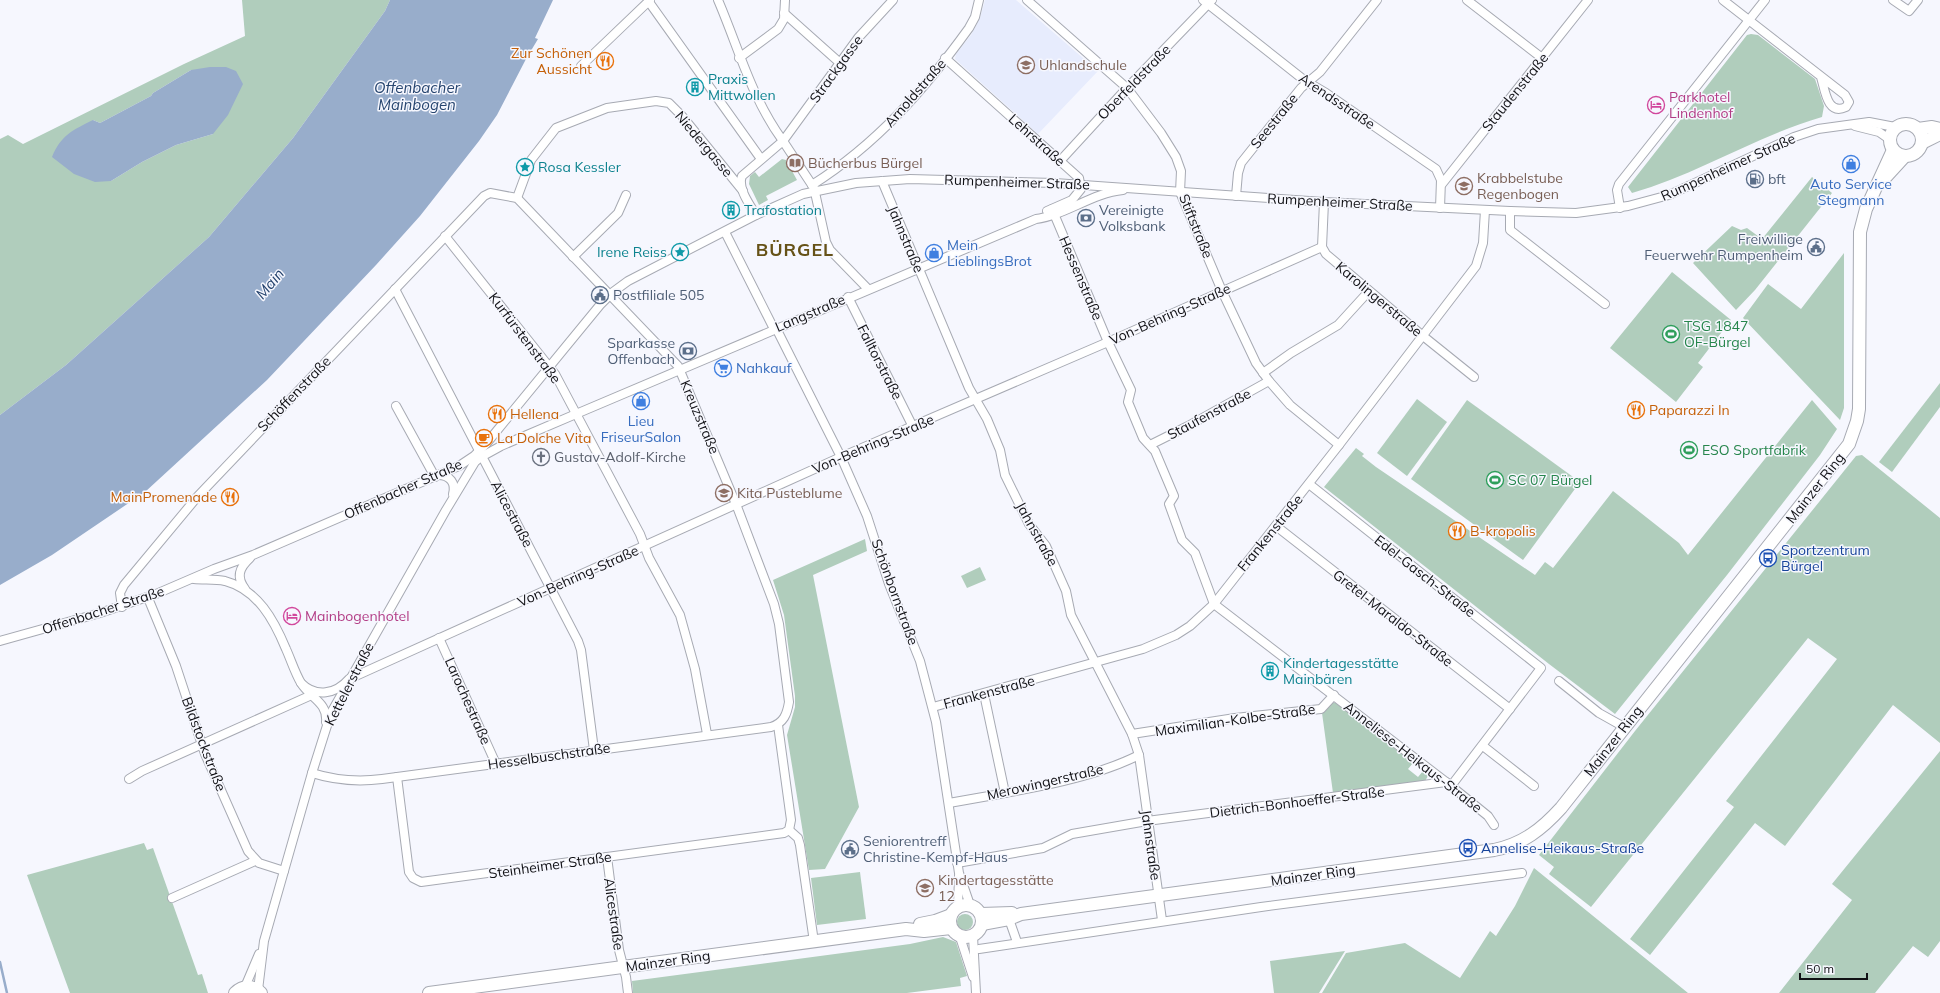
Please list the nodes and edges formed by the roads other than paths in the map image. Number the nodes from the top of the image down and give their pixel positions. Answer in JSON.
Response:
{"nodes":[{"id":1,"x":718,"y":0,"type":"edge"},
{"id":2,"x":785,"y":0,"type":"edge"},
{"id":3,"x":893,"y":0,"type":"edge"},
{"id":4,"x":979,"y":0,"type":"edge"},
{"id":5,"x":1027,"y":0,"type":"edge"},
{"id":6,"x":1377,"y":0,"type":"edge"},
{"id":7,"x":1467,"y":0,"type":"edge"},
{"id":8,"x":1588,"y":0,"type":"edge"},
{"id":9,"x":1723,"y":0,"type":"edge"},
{"id":10,"x":1765,"y":0,"type":"edge"},
{"id":11,"x":1893,"y":0,"type":"edge"},
{"id":12,"x":1918,"y":0,"type":"edge"},
{"id":13,"x":649,"y":1,"type":"edge"},
{"id":14,"x":1208,"y":1,"type":"edge"},
{"id":15,"x":784,"y":12,"type":"junction"},
{"id":16,"x":1749,"y":20,"type":"junction"},
{"id":17,"x":739,"y":58,"type":"junction"},
{"id":18,"x":945,"y":58,"type":"junction"},
{"id":19,"x":1542,"y":58,"type":"junction"},
{"id":20,"x":840,"y":63,"type":"junction"},
{"id":21,"x":581,"y":66,"type":"dead end"},
{"id":22,"x":1821,"y":77,"type":"dead end"},
{"id":23,"x":1307,"y":82,"type":"junction"},
{"id":24,"x":1127,"y":88,"type":"junction"},
{"id":25,"x":1850,"y":124,"type":"junction"},
{"id":26,"x":1895,"y":127,"type":"junction"},
{"id":27,"x":1940,"y":128,"type":"edge"},
{"id":28,"x":1918,"y":130,"type":"junction"},
{"id":29,"x":1940,"y":134,"type":"edge"},
{"id":30,"x":783,"y":142,"type":"junction"},
{"id":31,"x":1922,"y":143,"type":"junction"},
{"id":32,"x":1891,"y":144,"type":"junction"},
{"id":33,"x":1905,"y":156,"type":"junction"},
{"id":34,"x":761,"y":159,"type":"junction"},
{"id":35,"x":1060,"y":161,"type":"junction"},
{"id":36,"x":882,"y":181,"type":"junction"},
{"id":37,"x":1082,"y":184,"type":"junction"},
{"id":38,"x":1442,"y":184,"type":"junction"},
{"id":39,"x":1878,"y":186,"type":"junction"},
{"id":40,"x":814,"y":188,"type":"junction"},
{"id":41,"x":743,"y":190,"type":"junction"},
{"id":42,"x":1146,"y":190,"type":"junction"},
{"id":43,"x":1180,"y":192,"type":"junction"},
{"id":44,"x":626,"y":195,"type":"dead end"},
{"id":45,"x":1236,"y":196,"type":"junction"},
{"id":46,"x":517,"y":198,"type":"junction"},
{"id":47,"x":1324,"y":202,"type":"junction"},
{"id":48,"x":1440,"y":208,"type":"junction"},
{"id":49,"x":1620,"y":208,"type":"junction"},
{"id":50,"x":1485,"y":210,"type":"junction"},
{"id":51,"x":1510,"y":211,"type":"junction"},
{"id":52,"x":1053,"y":212,"type":"junction"},
{"id":53,"x":756,"y":216,"type":"junction"},
{"id":54,"x":725,"y":232,"type":"junction"},
{"id":55,"x":446,"y":236,"type":"junction"},
{"id":56,"x":1322,"y":247,"type":"junction"},
{"id":57,"x":573,"y":257,"type":"junction"},
{"id":58,"x":918,"y":268,"type":"junction"},
{"id":59,"x":394,"y":289,"type":"junction"},
{"id":60,"x":868,"y":289,"type":"junction"},
{"id":61,"x":1369,"y":291,"type":"junction"},
{"id":62,"x":1222,"y":292,"type":"junction"},
{"id":63,"x":610,"y":294,"type":"junction"},
{"id":64,"x":848,"y":297,"type":"junction"},
{"id":65,"x":1605,"y":304,"type":"dead end"},
{"id":66,"x":775,"y":328,"type":"junction"},
{"id":67,"x":1423,"y":336,"type":"junction"},
{"id":68,"x":1108,"y":342,"type":"junction"},
{"id":69,"x":550,"y":367,"type":"junction"},
{"id":70,"x":680,"y":370,"type":"junction"},
{"id":71,"x":1263,"y":373,"type":"junction"},
{"id":72,"x":1474,"y":377,"type":"dead end"},
{"id":73,"x":1269,"y":381,"type":"junction"},
{"id":74,"x":975,"y":399,"type":"junction"},
{"id":75,"x":396,"y":406,"type":"dead end"},
{"id":76,"x":576,"y":414,"type":"junction"},
{"id":77,"x":913,"y":427,"type":"junction"},
{"id":78,"x":497,"y":431,"type":"junction"},
{"id":79,"x":510,"y":442,"type":"junction"},
{"id":80,"x":1150,"y":445,"type":"junction"},
{"id":81,"x":1339,"y":445,"type":"junction"},
{"id":82,"x":480,"y":454,"type":"junction"},
{"id":83,"x":841,"y":457,"type":"junction"},
{"id":84,"x":436,"y":476,"type":"junction"},
{"id":85,"x":1309,"y":484,"type":"junction"},
{"id":86,"x":736,"y":504,"type":"junction"},
{"id":87,"x":446,"y":510,"type":"junction"},
{"id":88,"x":1276,"y":526,"type":"junction"},
{"id":89,"x":644,"y":546,"type":"junction"},
{"id":90,"x":253,"y":555,"type":"junction"},
{"id":91,"x":192,"y":579,"type":"junction"},
{"id":92,"x":551,"y":588,"type":"junction"},
{"id":93,"x":249,"y":593,"type":"junction"},
{"id":94,"x":148,"y":598,"type":"junction"},
{"id":95,"x":1214,"y":604,"type":"junction"},
{"id":96,"x":122,"y":607,"type":"junction"},
{"id":97,"x":439,"y":638,"type":"junction"},
{"id":98,"x":0,"y":641,"type":"edge"},
{"id":99,"x":1095,"y":662,"type":"junction"},
{"id":100,"x":349,"y":679,"type":"junction"},
{"id":101,"x":1559,"y":682,"type":"dead end"},
{"id":102,"x":315,"y":694,"type":"junction"},
{"id":103,"x":984,"y":694,"type":"junction"},
{"id":104,"x":1334,"y":695,"type":"junction"},
{"id":105,"x":933,"y":707,"type":"junction"},
{"id":106,"x":1510,"y":709,"type":"junction"},
{"id":107,"x":781,"y":722,"type":"junction"},
{"id":108,"x":1624,"y":727,"type":"junction"},
{"id":109,"x":324,"y":733,"type":"junction"},
{"id":110,"x":707,"y":734,"type":"junction"},
{"id":111,"x":1132,"y":734,"type":"junction"},
{"id":112,"x":202,"y":744,"type":"junction"},
{"id":113,"x":1483,"y":746,"type":"junction"},
{"id":114,"x":594,"y":750,"type":"junction"},
{"id":115,"x":1139,"y":755,"type":"junction"},
{"id":116,"x":496,"y":764,"type":"junction"},
{"id":117,"x":312,"y":773,"type":"junction"},
{"id":118,"x":397,"y":777,"type":"junction"},
{"id":119,"x":130,"y":779,"type":"dead end"},
{"id":120,"x":1448,"y":784,"type":"junction"},
{"id":121,"x":1534,"y":786,"type":"dead end"},
{"id":122,"x":1005,"y":793,"type":"junction"},
{"id":123,"x":949,"y":803,"type":"junction"},
{"id":124,"x":1147,"y":821,"type":"junction"},
{"id":125,"x":1494,"y":825,"type":"dead end"},
{"id":126,"x":789,"y":830,"type":"junction"},
{"id":127,"x":607,"y":857,"type":"junction"},
{"id":128,"x":255,"y":861,"type":"junction"},
{"id":129,"x":957,"y":863,"type":"junction"},
{"id":130,"x":284,"y":870,"type":"junction"},
{"id":131,"x":959,"y":873,"type":"junction"},
{"id":132,"x":1522,"y":873,"type":"dead end"},
{"id":133,"x":1158,"y":895,"type":"junction"},
{"id":134,"x":172,"y":898,"type":"dead end"},
{"id":135,"x":959,"y":909,"type":"junction"},
{"id":136,"x":1021,"y":914,"type":"junction"},
{"id":137,"x":982,"y":919,"type":"junction"},
{"id":138,"x":1010,"y":919,"type":"junction"},
{"id":139,"x":1162,"y":920,"type":"junction"},
{"id":140,"x":951,"y":928,"type":"junction"},
{"id":141,"x":906,"y":929,"type":"junction"},
{"id":142,"x":960,"y":936,"type":"junction"},
{"id":143,"x":973,"y":936,"type":"junction"},
{"id":144,"x":264,"y":940,"type":"junction"},
{"id":145,"x":814,"y":942,"type":"junction"},
{"id":146,"x":1017,"y":942,"type":"junction"},
{"id":147,"x":979,"y":949,"type":"dead end"},
{"id":148,"x":623,"y":967,"type":"junction"},
{"id":149,"x":975,"y":981,"type":"junction"},
{"id":150,"x":240,"y":990,"type":"edge"},
{"id":151,"x":259,"y":992,"type":"edge"},
{"id":152,"x":429,"y":993,"type":"edge"},
{"id":153,"x":628,"y":993,"type":"edge"},
{"id":154,"x":976,"y":993,"type":"edge"}],
"edges":[{"from":1,"to":17,"type":"street"},
{"from":2,"to":15,"type":"street"},
{"from":3,"to":20,"type":"street","name":"Strackgasse"},
{"from":4,"to":18,"type":"street","name":"Arnoldstraße"},
{"from":5,"to":24,"type":"street","name":"Stiftstraße"},
{"from":6,"to":23,"type":"street","name":"Seestraße"},
{"from":7,"to":19,"type":"street"},
{"from":8,"to":19,"type":"street","name":"Staudenstraße"},
{"from":9,"to":16,"type":"street"},
{"from":10,"to":16,"type":"street"},
{"from":11,"to":12,"type":"street"},
{"from":13,"to":21,"type":"street"},
{"from":13,"to":34,"type":"street"},
{"from":14,"to":23,"type":"street","name":"Arendsstraße"},
{"from":14,"to":24,"type":"street","name":"Oberfeldstraße"},
{"from":15,"to":17,"type":"street"},
{"from":15,"to":20,"type":"street"},
{"from":16,"to":22,"type":"street"},
{"from":16,"to":49,"type":"street"},
{"from":17,"to":30,"type":"street"},
{"from":18,"to":35,"type":"street","name":"Lehrstraße"},
{"from":18,"to":40,"type":"street","name":"Arnoldstraße"},
{"from":19,"to":38,"type":"street","name":"Staudenstraße"},
{"from":20,"to":30,"type":"street","name":"Strackgasse"},
{"from":23,"to":38,"type":"street","name":"Arendsstraße"},
{"from":23,"to":45,"type":"street","name":"Seestraße"},
{"from":24,"to":35,"type":"street","name":"Oberfeldstraße"},
{"from":24,"to":43,"type":"street","name":"Stiftstraße"},
{"from":25,"to":26,"type":"street","name":"Rumpenheimer Straße"},
{"from":25,"to":32,"type":"street","name":"Rumpenheimer Straße"},
{"from":25,"to":49,"type":"street","name":"Rumpenheimer Straße"},
{"from":26,"to":28,"type":"street","name":"Rumpenheimer Straße"},
{"from":26,"to":32,"type":"street"},
{"from":27,"to":28,"type":"street","name":"Rumpenheimer Straße"},
{"from":28,"to":31,"type":"street"},
{"from":29,"to":31,"type":"street"},
{"from":30,"to":34,"type":"street","name":"Strackgasse"},
{"from":30,"to":40,"type":"street"},
{"from":31,"to":33,"type":"street"},
{"from":32,"to":33,"type":"street","name":"Rumpenheimer Straße"},
{"from":32,"to":39,"type":"street","name":"Mainzer Ring"},
{"from":33,"to":39,"type":"street","name":"Mainzer Ring"},
{"from":34,"to":41,"type":"street","name":"Strackgasse"},
{"from":35,"to":37,"type":"street","name":"Lehrstraße"},
{"from":36,"to":37,"type":"street","name":"Rumpenheimer Straße"},
{"from":36,"to":40,"type":"street","name":"Rumpenheimer Straße"},
{"from":36,"to":58,"type":"street","name":"Jahnstraße"},
{"from":37,"to":42,"type":"street","name":"Rumpenheimer Straße"},
{"from":37,"to":52,"type":"street"},
{"from":38,"to":48,"type":"street"},
{"from":39,"to":108,"type":"street","name":"Mainzer Ring"},
{"from":40,"to":53,"type":"street","name":"Offenbacher Straße"},
{"from":40,"to":60,"type":"street"},
{"from":41,"to":46,"type":"street","name":"Niedergasse"},
{"from":41,"to":53,"type":"street","name":"Niedergasse"},
{"from":42,"to":43,"type":"street","name":"Rumpenheimer Straße"},
{"from":42,"to":52,"type":"street","name":"Langstraße"},
{"from":43,"to":45,"type":"street","name":"Rumpenheimer Straße"},
{"from":43,"to":62,"type":"street","name":"Stiftstraße"},
{"from":44,"to":57,"type":"street"},
{"from":45,"to":47,"type":"street","name":"Rumpenheimer Straße"},
{"from":46,"to":55,"type":"street","name":"Schöffenstraße"},
{"from":46,"to":57,"type":"street","name":"Kreuzstraße"},
{"from":47,"to":48,"type":"street","name":"Rumpenheimer Straße"},
{"from":47,"to":56,"type":"street"},
{"from":48,"to":50,"type":"street","name":"Rumpenheimer Straße"},
{"from":49,"to":51,"type":"street","name":"Rumpenheimer Straße"},
{"from":50,"to":51,"type":"street","name":"Rumpenheimer Straße"},
{"from":50,"to":67,"type":"street","name":"Frankenstraße"},
{"from":51,"to":65,"type":"street"},
{"from":52,"to":58,"type":"street","name":"Langstraße"},
{"from":52,"to":68,"type":"street","name":"Hessenstraße"},
{"from":53,"to":54,"type":"street","name":"Offenbacher Straße"},
{"from":54,"to":63,"type":"street","name":"Offenbacher Straße"},
{"from":54,"to":66,"type":"street","name":"Schönbornstraße"},
{"from":55,"to":59,"type":"street","name":"Schöffenstraße"},
{"from":55,"to":69,"type":"street","name":"Kurfürstenstraße"},
{"from":56,"to":61,"type":"street","name":"Karolingerstraße"},
{"from":56,"to":62,"type":"street","name":"Von-Behring-Straße"},
{"from":57,"to":63,"type":"street","name":"Kreuzstraße"},
{"from":58,"to":60,"type":"street","name":"Langstraße"},
{"from":58,"to":74,"type":"street","name":"Jahnstraße"},
{"from":59,"to":82,"type":"street","name":"Alicestraße"},
{"from":59,"to":96,"type":"street","name":"Schöffenstraße"},
{"from":60,"to":64,"type":"street","name":"Langstraße"},
{"from":61,"to":67,"type":"street","name":"Karolingerstraße"},
{"from":61,"to":71,"type":"street"},
{"from":62,"to":68,"type":"street","name":"Von-Behring-Straße"},
{"from":62,"to":71,"type":"street","name":"Stiftstraße"},
{"from":63,"to":69,"type":"street","name":"Offenbacher Straße"},
{"from":63,"to":70,"type":"street","name":"Kreuzstraße"},
{"from":64,"to":66,"type":"street","name":"Langstraße"},
{"from":64,"to":77,"type":"street","name":"Falltorstraße"},
{"from":66,"to":70,"type":"street","name":"Langstraße"},
{"from":66,"to":83,"type":"street","name":"Schönbornstraße"},
{"from":67,"to":72,"type":"street","name":"Karolingerstraße"},
{"from":67,"to":81,"type":"street","name":"Frankenstraße"},
{"from":68,"to":74,"type":"street","name":"Von-Behring-Straße"},
{"from":68,"to":80,"type":"street","name":"Hessenstraße"},
{"from":69,"to":76,"type":"street","name":"Kurfürstenstraße"},
{"from":69,"to":78,"type":"street","name":"Offenbacher Straße"},
{"from":70,"to":76,"type":"street","name":"Langstraße"},
{"from":70,"to":86,"type":"street","name":"Kreuzstraße"},
{"from":71,"to":73,"type":"street","name":"Stiftstraße"},
{"from":73,"to":80,"type":"street","name":"Staufenstraße"},
{"from":73,"to":81,"type":"street","name":"Stiftstraße"},
{"from":74,"to":77,"type":"street","name":"Von-Behring-Straße"},
{"from":74,"to":99,"type":"street","name":"Jahnstraße"},
{"from":75,"to":84,"type":"street"},
{"from":76,"to":79,"type":"street","name":"Langstraße"},
{"from":76,"to":89,"type":"street","name":"Kurfürstenstraße"},
{"from":77,"to":83,"type":"street","name":"Von-Behring-Straße"},
{"from":78,"to":79,"type":"street"},
{"from":78,"to":82,"type":"street","name":"Offenbacher Straße"},
{"from":79,"to":82,"type":"street","name":"Langstraße"},
{"from":80,"to":95,"type":"street","name":"Hessenstraße"},
{"from":81,"to":85,"type":"street","name":"Frankenstraße"},
{"from":82,"to":84,"type":"street","name":"Offenbacher Straße"},
{"from":82,"to":87,"type":"street","name":"Kettelerstraße"},
{"from":82,"to":92,"type":"street","name":"Alicestraße"},
{"from":83,"to":86,"type":"street","name":"Von-Behring-Straße"},
{"from":83,"to":105,"type":"street","name":"Schönbornstraße"},
{"from":84,"to":87,"type":"street","name":"Kettelerstraße"},
{"from":84,"to":90,"type":"street","name":"Offenbacher Straße"},
{"from":85,"to":88,"type":"street","name":"Frankenstraße"},
{"from":85,"to":106,"type":"street","name":"Edel-Gasch-Straße"},
{"from":86,"to":89,"type":"street","name":"Von-Behring-Straße"},
{"from":86,"to":107,"type":"street","name":"Kreuzstraße"},
{"from":87,"to":100,"type":"street","name":"Kettelerstraße"},
{"from":88,"to":95,"type":"street","name":"Frankenstraße"},
{"from":88,"to":106,"type":"street","name":"Gretel-Maraldo-Straße"},
{"from":89,"to":92,"type":"street","name":"Von-Behring-Straße"},
{"from":89,"to":110,"type":"street","name":"Kurfürstenstraße"},
{"from":90,"to":91,"type":"street","name":"Offenbacher Straße"},
{"from":90,"to":93,"type":"street"},
{"from":91,"to":93,"type":"street"},
{"from":91,"to":94,"type":"street","name":"Offenbacher Straße"},
{"from":92,"to":97,"type":"street","name":"Von-Behring-Straße"},
{"from":92,"to":114,"type":"street","name":"Alicestraße"},
{"from":93,"to":102,"type":"street"},
{"from":94,"to":96,"type":"street","name":"Offenbacher Straße"},
{"from":94,"to":112,"type":"street","name":"Bildstockstraße"},
{"from":95,"to":99,"type":"street","name":"Frankenstraße"},
{"from":95,"to":104,"type":"street","name":"Anneliese-Heikaus-Straße"},
{"from":96,"to":98,"type":"street","name":"Offenbacher Straße"},
{"from":97,"to":100,"type":"street","name":"Von-Behring-Straße"},
{"from":97,"to":116,"type":"street","name":"Larochestraße"},
{"from":99,"to":103,"type":"street","name":"Frankenstraße"},
{"from":99,"to":111,"type":"street","name":"Jahnstraße"},
{"from":100,"to":102,"type":"street","name":"Von-Behring-Straße"},
{"from":100,"to":109,"type":"street","name":"Kettelerstraße"},
{"from":101,"to":108,"type":"street"},
{"from":102,"to":109,"type":"street"},
{"from":102,"to":112,"type":"street","name":"Von-Behring-Straße"},
{"from":103,"to":105,"type":"street","name":"Frankenstraße"},
{"from":103,"to":122,"type":"street"},
{"from":104,"to":111,"type":"street","name":"Maximilian-Kolbe-Straße"},
{"from":104,"to":120,"type":"street","name":"Anneliese-Heikaus-Straße"},
{"from":105,"to":123,"type":"street","name":"Schönbornstraße"},
{"from":106,"to":113,"type":"street"},
{"from":107,"to":110,"type":"street","name":"Hesselbuschstraße"},
{"from":107,"to":126,"type":"street"},
{"from":108,"to":133,"type":"street","name":"Mainzer Ring"},
{"from":109,"to":117,"type":"street","name":"Kettelerstraße"},
{"from":110,"to":114,"type":"street","name":"Hesselbuschstraße"},
{"from":111,"to":115,"type":"street","name":"Jahnstraße"},
{"from":112,"to":119,"type":"street","name":"Von-Behring-Straße"},
{"from":112,"to":128,"type":"street","name":"Bildstockstraße"},
{"from":113,"to":120,"type":"street"},
{"from":113,"to":121,"type":"street"},
{"from":114,"to":116,"type":"street","name":"Hesselbuschstraße"},
{"from":115,"to":122,"type":"street","name":"Merowingerstraße"},
{"from":115,"to":124,"type":"street","name":"Jahnstraße"},
{"from":116,"to":118,"type":"street","name":"Hesselbuschstraße"},
{"from":117,"to":118,"type":"street","name":"Hesselbuschstraße"},
{"from":117,"to":130,"type":"street","name":"Kettelerstraße"},
{"from":118,"to":127,"type":"street","name":"Steinheimer Straße"},
{"from":120,"to":124,"type":"street","name":"Dietrich-Bonhoeffer-Straße"},
{"from":120,"to":125,"type":"street","name":"Anneliese-Heikaus-Straße"},
{"from":122,"to":123,"type":"street","name":"Merowingerstraße"},
{"from":123,"to":129,"type":"street","name":"Schönbornstraße"},
{"from":124,"to":129,"type":"street","name":"Dietrich-Bonhoeffer-Straße"},
{"from":124,"to":133,"type":"street","name":"Jahnstraße"},
{"from":126,"to":127,"type":"street","name":"Steinheimer Straße"},
{"from":126,"to":145,"type":"street"},
{"from":127,"to":148,"type":"street","name":"Alicestraße"},
{"from":128,"to":130,"type":"street"},
{"from":128,"to":134,"type":"street"},
{"from":129,"to":131,"type":"street","name":"Schönbornstraße"},
{"from":130,"to":144,"type":"street","name":"Kettelerstraße"},
{"from":131,"to":135,"type":"street","name":"Schönbornstraße"},
{"from":131,"to":135,"type":"street","name":"Schönbornstraße"},
{"from":132,"to":139,"type":"street","name":"Mainzer Ring"},
{"from":133,"to":136,"type":"street","name":"Mainzer Ring"},
{"from":133,"to":139,"type":"street","name":"Jahnstraße"},
{"from":135,"to":137,"type":"street"},
{"from":135,"to":140,"type":"street"},
{"from":135,"to":141,"type":"street","name":"Mainzer Ring"},
{"from":136,"to":137,"type":"street","name":"Mainzer Ring"},
{"from":136,"to":138,"type":"street","name":"Mainzer Ring"},
{"from":137,"to":138,"type":"street","name":"Mainzer Ring"},
{"from":137,"to":143,"type":"street"},
{"from":138,"to":146,"type":"street"},
{"from":139,"to":146,"type":"street","name":"Mainzer Ring"},
{"from":140,"to":141,"type":"street","name":"Mainzer Ring"},
{"from":140,"to":142,"type":"street"},
{"from":141,"to":145,"type":"street","name":"Mainzer Ring"},
{"from":142,"to":143,"type":"street"},
{"from":142,"to":149,"type":"street"},
{"from":143,"to":149,"type":"street"},
{"from":144,"to":150,"type":"street","name":"Kettelerstraße"},
{"from":144,"to":151,"type":"street","name":"Kettelerstraße"},
{"from":145,"to":148,"type":"street","name":"Mainzer Ring"},
{"from":146,"to":147,"type":"street","name":"Mainzer Ring"},
{"from":148,"to":152,"type":"street","name":"Mainzer Ring"},
{"from":148,"to":153,"type":"street","name":"Alicestraße"},
{"from":149,"to":154,"type":"street"},
{"from":150,"to":151,"type":"street","name":"Kettelerstraße"}]}
